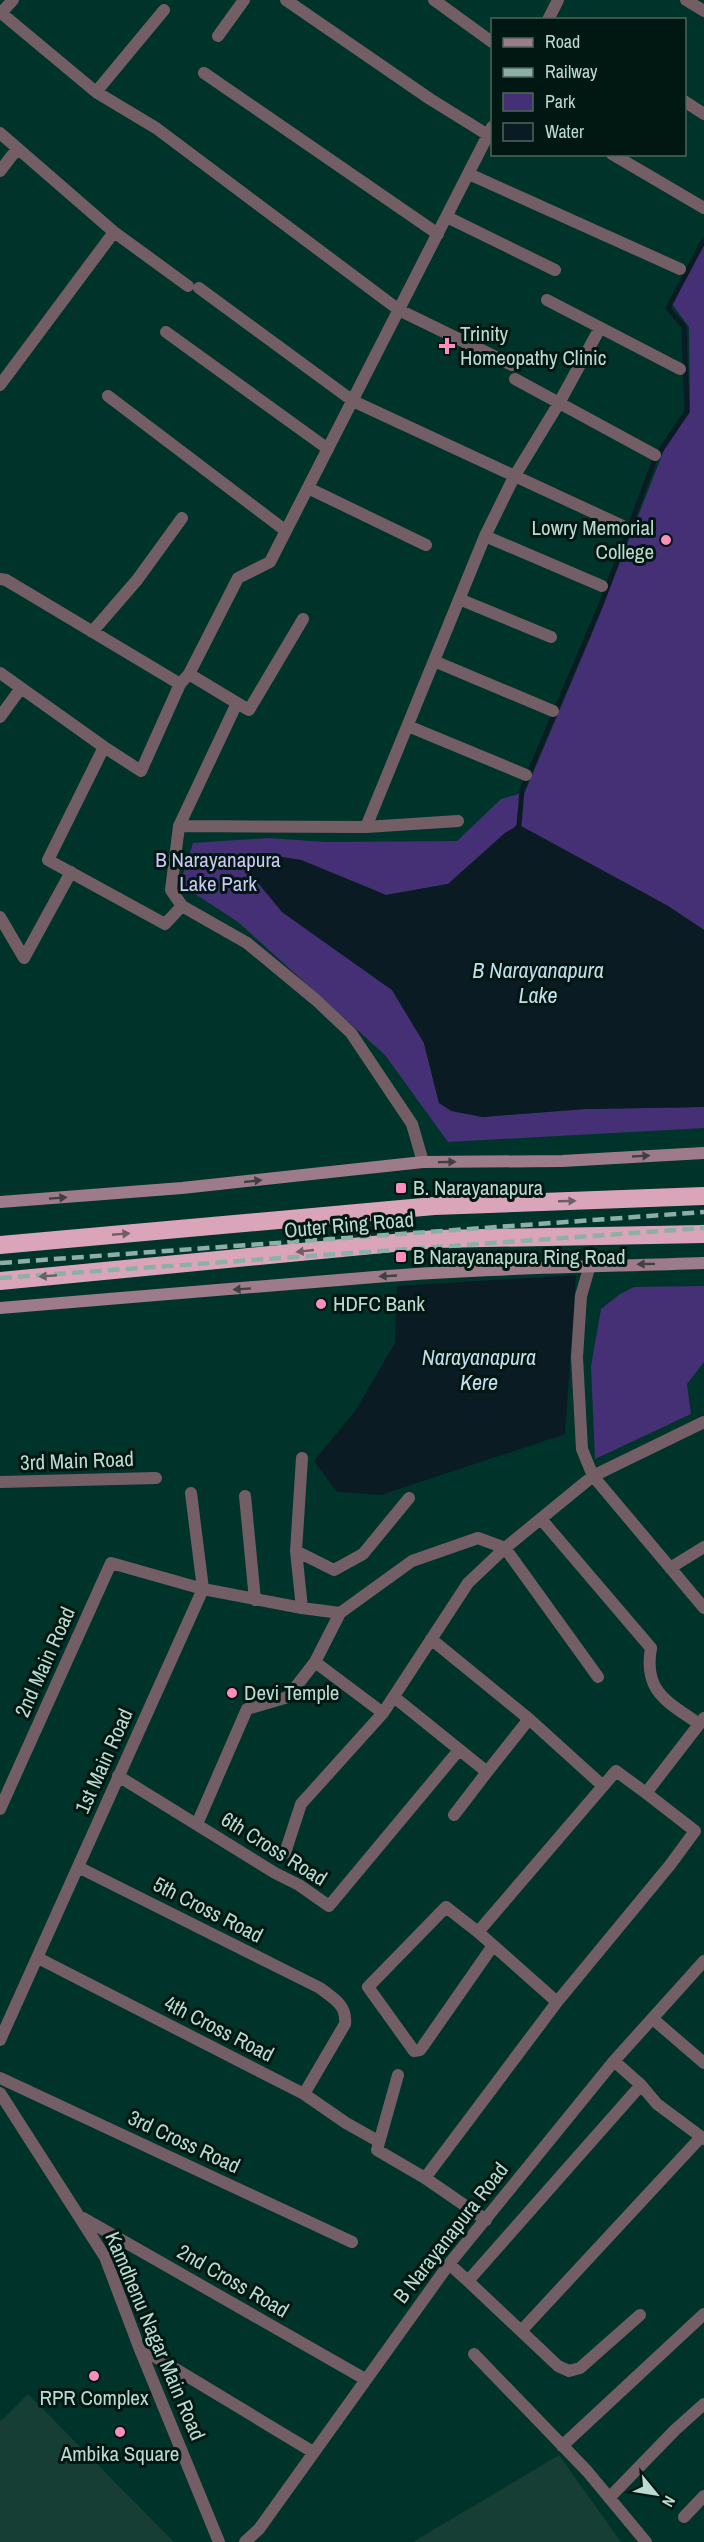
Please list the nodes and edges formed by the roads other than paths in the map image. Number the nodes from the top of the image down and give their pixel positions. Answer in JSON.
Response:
{"nodes":[{"id":1,"x":13,"y":0,"type":"edge"},
{"id":2,"x":244,"y":0,"type":"edge"},
{"id":3,"x":286,"y":0,"type":"edge"},
{"id":4,"x":434,"y":0,"type":"edge"},
{"id":5,"x":558,"y":0,"type":"edge"},
{"id":6,"x":686,"y":0,"type":"edge"},
{"id":7,"x":164,"y":10,"type":"dead end"},
{"id":8,"x":704,"y":11,"type":"edge"},
{"id":9,"x":1,"y":12,"type":"edge"},
{"id":10,"x":553,"y":17,"type":"edge"},
{"id":11,"x":218,"y":36,"type":"dead end"},
{"id":12,"x":491,"y":41,"type":"edge"},
{"id":13,"x":204,"y":73,"type":"dead end"},
{"id":14,"x":96,"y":92,"type":"junction"},
{"id":15,"x":686,"y":102,"type":"edge"},
{"id":16,"x":704,"y":114,"type":"edge"},
{"id":17,"x":490,"y":131,"type":"edge"},
{"id":18,"x":0,"y":133,"type":"edge"},
{"id":19,"x":17,"y":149,"type":"junction"},
{"id":20,"x":615,"y":156,"type":"edge"},
{"id":21,"x":0,"y":171,"type":"edge"},
{"id":22,"x":469,"y":174,"type":"junction"},
{"id":23,"x":704,"y":208,"type":"edge"},
{"id":24,"x":447,"y":217,"type":"junction"},
{"id":25,"x":114,"y":232,"type":"junction"},
{"id":26,"x":438,"y":234,"type":"junction"},
{"id":27,"x":680,"y":269,"type":"dead end"},
{"id":28,"x":555,"y":270,"type":"dead end"},
{"id":29,"x":547,"y":300,"type":"dead end"},
{"id":30,"x":399,"y":310,"type":"junction"},
{"id":31,"x":600,"y":328,"type":"junction"},
{"id":32,"x":166,"y":332,"type":"dead end"},
{"id":33,"x":512,"y":365,"type":"dead end"},
{"id":34,"x":681,"y":369,"type":"dead end"},
{"id":35,"x":515,"y":380,"type":"dead end"},
{"id":36,"x":0,"y":386,"type":"edge"},
{"id":37,"x":108,"y":396,"type":"dead end"},
{"id":38,"x":353,"y":401,"type":"junction"},
{"id":39,"x":560,"y":404,"type":"junction"},
{"id":40,"x":328,"y":449,"type":"junction"},
{"id":41,"x":655,"y":455,"type":"dead end"},
{"id":42,"x":514,"y":477,"type":"junction"},
{"id":43,"x":308,"y":488,"type":"junction"},
{"id":44,"x":182,"y":518,"type":"dead end"},
{"id":45,"x":627,"y":528,"type":"dead end"},
{"id":46,"x":286,"y":531,"type":"junction"},
{"id":47,"x":485,"y":536,"type":"junction"},
{"id":48,"x":426,"y":545,"type":"dead end"},
{"id":49,"x":0,"y":579,"type":"edge"},
{"id":50,"x":602,"y":585,"type":"dead end"},
{"id":51,"x":459,"y":599,"type":"junction"},
{"id":52,"x":303,"y":619,"type":"dead end"},
{"id":53,"x":92,"y":632,"type":"junction"},
{"id":54,"x":551,"y":637,"type":"dead end"},
{"id":55,"x":434,"y":661,"type":"junction"},
{"id":56,"x":0,"y":673,"type":"edge"},
{"id":57,"x":189,"y":674,"type":"junction"},
{"id":58,"x":180,"y":684,"type":"junction"},
{"id":59,"x":21,"y":688,"type":"junction"},
{"id":60,"x":237,"y":703,"type":"junction"},
{"id":61,"x":554,"y":711,"type":"dead end"},
{"id":62,"x":0,"y":717,"type":"edge"},
{"id":63,"x":408,"y":726,"type":"junction"},
{"id":64,"x":104,"y":747,"type":"junction"},
{"id":65,"x":526,"y":774,"type":"dead end"},
{"id":66,"x":458,"y":820,"type":"dead end"},
{"id":67,"x":179,"y":826,"type":"junction"},
{"id":68,"x":366,"y":827,"type":"junction"},
{"id":69,"x":71,"y":872,"type":"junction"},
{"id":70,"x":183,"y":906,"type":"junction"},
{"id":71,"x":0,"y":917,"type":"edge"},
{"id":72,"x":704,"y":1153,"type":"edge"},
{"id":73,"x":423,"y":1162,"type":"junction"},
{"id":74,"x":704,"y":1196,"type":"edge"},
{"id":75,"x":0,"y":1202,"type":"edge"},
{"id":76,"x":704,"y":1234,"type":"edge"},
{"id":77,"x":0,"y":1245,"type":"edge"},
{"id":78,"x":704,"y":1263,"type":"edge"},
{"id":79,"x":590,"y":1265,"type":"junction"},
{"id":80,"x":0,"y":1281,"type":"edge"},
{"id":81,"x":0,"y":1308,"type":"edge"},
{"id":82,"x":704,"y":1422,"type":"edge"},
{"id":83,"x":302,"y":1458,"type":"dead end"},
{"id":84,"x":592,"y":1476,"type":"junction"},
{"id":85,"x":156,"y":1478,"type":"dead end"},
{"id":86,"x":0,"y":1482,"type":"edge"},
{"id":87,"x":191,"y":1493,"type":"dead end"},
{"id":88,"x":245,"y":1496,"type":"dead end"},
{"id":89,"x":409,"y":1498,"type":"dead end"},
{"id":90,"x":542,"y":1520,"type":"junction"},
{"id":91,"x":704,"y":1547,"type":"edge"},
{"id":92,"x":506,"y":1548,"type":"junction"},
{"id":93,"x":296,"y":1551,"type":"junction"},
{"id":94,"x":670,"y":1568,"type":"junction"},
{"id":95,"x":203,"y":1589,"type":"junction"},
{"id":96,"x":255,"y":1600,"type":"junction"},
{"id":97,"x":302,"y":1608,"type":"junction"},
{"id":98,"x":704,"y":1608,"type":"edge"},
{"id":99,"x":340,"y":1613,"type":"junction"},
{"id":100,"x":431,"y":1639,"type":"junction"},
{"id":101,"x":315,"y":1662,"type":"junction"},
{"id":102,"x":598,"y":1677,"type":"dead end"},
{"id":103,"x":394,"y":1697,"type":"junction"},
{"id":104,"x":382,"y":1713,"type":"junction"},
{"id":105,"x":529,"y":1719,"type":"junction"},
{"id":106,"x":701,"y":1721,"type":"edge"},
{"id":107,"x":459,"y":1750,"type":"junction"},
{"id":108,"x":487,"y":1772,"type":"junction"},
{"id":109,"x":118,"y":1776,"type":"junction"},
{"id":110,"x":603,"y":1786,"type":"junction"},
{"id":111,"x":646,"y":1793,"type":"junction"},
{"id":112,"x":0,"y":1809,"type":"edge"},
{"id":113,"x":454,"y":1815,"type":"dead end"},
{"id":114,"x":196,"y":1824,"type":"junction"},
{"id":115,"x":285,"y":1853,"type":"dead end"},
{"id":116,"x":78,"y":1867,"type":"junction"},
{"id":117,"x":478,"y":1932,"type":"junction"},
{"id":118,"x":492,"y":1947,"type":"junction"},
{"id":119,"x":38,"y":1958,"type":"junction"},
{"id":120,"x":704,"y":1961,"type":"edge"},
{"id":121,"x":699,"y":1975,"type":"edge"},
{"id":122,"x":557,"y":2002,"type":"junction"},
{"id":123,"x":653,"y":2019,"type":"junction"},
{"id":124,"x":0,"y":2040,"type":"edge"},
{"id":125,"x":614,"y":2061,"type":"junction"},
{"id":126,"x":704,"y":2063,"type":"edge"},
{"id":127,"x":398,"y":2075,"type":"dead end"},
{"id":128,"x":0,"y":2078,"type":"edge"},
{"id":129,"x":641,"y":2085,"type":"junction"},
{"id":130,"x":0,"y":2093,"type":"edge"},
{"id":131,"x":304,"y":2094,"type":"junction"},
{"id":132,"x":703,"y":2138,"type":"edge"},
{"id":133,"x":378,"y":2141,"type":"junction"},
{"id":134,"x":425,"y":2178,"type":"junction"},
{"id":135,"x":82,"y":2217,"type":"junction"},
{"id":136,"x":486,"y":2220,"type":"junction"},
{"id":137,"x":352,"y":2242,"type":"dead end"},
{"id":138,"x":449,"y":2264,"type":"junction"},
{"id":139,"x":468,"y":2281,"type":"junction"},
{"id":140,"x":704,"y":2314,"type":"edge"},
{"id":141,"x":640,"y":2315,"type":"dead end"},
{"id":142,"x":522,"y":2330,"type":"junction"},
{"id":143,"x":139,"y":2347,"type":"junction"},
{"id":144,"x":474,"y":2354,"type":"dead end"},
{"id":145,"x":365,"y":2379,"type":"junction"},
{"id":146,"x":704,"y":2404,"type":"edge"},
{"id":147,"x":562,"y":2446,"type":"junction"},
{"id":148,"x":313,"y":2452,"type":"junction"},
{"id":149,"x":704,"y":2496,"type":"edge"},
{"id":150,"x":609,"y":2498,"type":"junction"},
{"id":151,"x":684,"y":2517,"type":"dead end"},
{"id":152,"x":219,"y":2542,"type":"edge"},
{"id":153,"x":245,"y":2542,"type":"edge"},
{"id":154,"x":646,"y":2542,"type":"edge"}],
"edges":[{"from":1,"to":9,"type":"street"},
{"from":2,"to":11,"type":"street"},
{"from":3,"to":17,"type":"street"},
{"from":4,"to":12,"type":"street"},
{"from":5,"to":10,"type":"street"},
{"from":6,"to":8,"type":"street"},
{"from":7,"to":14,"type":"street"},
{"from":9,"to":14,"type":"street"},
{"from":13,"to":26,"type":"street"},
{"from":14,"to":30,"type":"street"},
{"from":15,"to":16,"type":"street"},
{"from":17,"to":22,"type":"street"},
{"from":18,"to":19,"type":"street"},
{"from":19,"to":21,"type":"street"},
{"from":19,"to":25,"type":"street"},
{"from":20,"to":23,"type":"street"},
{"from":22,"to":24,"type":"street"},
{"from":22,"to":27,"type":"street"},
{"from":24,"to":26,"type":"street"},
{"from":24,"to":28,"type":"street"},
{"from":25,"to":36,"type":"street"},
{"from":25,"to":38,"type":"street"},
{"from":26,"to":30,"type":"street"},
{"from":29,"to":31,"type":"street"},
{"from":30,"to":33,"type":"street"},
{"from":30,"to":38,"type":"street"},
{"from":31,"to":34,"type":"street"},
{"from":31,"to":39,"type":"street"},
{"from":32,"to":40,"type":"street"},
{"from":35,"to":39,"type":"street"},
{"from":37,"to":46,"type":"street"},
{"from":38,"to":40,"type":"street"},
{"from":38,"to":42,"type":"street"},
{"from":39,"to":41,"type":"street"},
{"from":39,"to":42,"type":"street"},
{"from":40,"to":43,"type":"street"},
{"from":42,"to":45,"type":"street"},
{"from":42,"to":47,"type":"street"},
{"from":43,"to":46,"type":"street"},
{"from":43,"to":48,"type":"street"},
{"from":44,"to":53,"type":"street"},
{"from":46,"to":57,"type":"street"},
{"from":47,"to":50,"type":"street"},
{"from":47,"to":51,"type":"street"},
{"from":49,"to":53,"type":"street"},
{"from":51,"to":54,"type":"street"},
{"from":51,"to":55,"type":"street"},
{"from":52,"to":60,"type":"street"},
{"from":53,"to":58,"type":"street"},
{"from":55,"to":61,"type":"street"},
{"from":55,"to":63,"type":"street"},
{"from":56,"to":59,"type":"street"},
{"from":57,"to":58,"type":"street"},
{"from":57,"to":60,"type":"street"},
{"from":58,"to":64,"type":"street"},
{"from":59,"to":62,"type":"street"},
{"from":59,"to":64,"type":"street"},
{"from":60,"to":67,"type":"street"},
{"from":63,"to":65,"type":"street"},
{"from":63,"to":68,"type":"street"},
{"from":64,"to":69,"type":"street"},
{"from":66,"to":68,"type":"street"},
{"from":67,"to":68,"type":"street"},
{"from":67,"to":70,"type":"street"},
{"from":69,"to":70,"type":"street"},
{"from":69,"to":71,"type":"street"},
{"from":70,"to":73,"type":"street"},
{"from":73,"to":72,"type":"street","one_way":true},
{"from":75,"to":73,"type":"street","one_way":true},
{"from":77,"to":74,"type":"highway","name":"Outer Ring Road","one_way":true},
{"from":76,"to":80,"type":"highway","name":"Outer Ring Road","one_way":true},
{"from":78,"to":79,"type":"street","one_way":true},
{"from":79,"to":81,"type":"street","one_way":true},
{"from":79,"to":84,"type":"street"},
{"from":82,"to":84,"type":"street"},
{"from":83,"to":93,"type":"street"},
{"from":84,"to":90,"type":"street"},
{"from":84,"to":94,"type":"street"},
{"from":85,"to":86,"type":"street","name":"3rd Main Road"},
{"from":87,"to":95,"type":"street"},
{"from":88,"to":96,"type":"street"},
{"from":89,"to":93,"type":"street"},
{"from":90,"to":92,"type":"street"},
{"from":90,"to":106,"type":"street"},
{"from":91,"to":94,"type":"street"},
{"from":92,"to":99,"type":"street"},
{"from":92,"to":100,"type":"street"},
{"from":92,"to":102,"type":"street"},
{"from":93,"to":97,"type":"street"},
{"from":94,"to":98,"type":"street"},
{"from":95,"to":96,"type":"street"},
{"from":95,"to":109,"type":"street","name":"1st Main Road"},
{"from":95,"to":112,"type":"street","name":"2nd Main Road"},
{"from":96,"to":97,"type":"street"},
{"from":97,"to":99,"type":"street"},
{"from":99,"to":101,"type":"street"},
{"from":100,"to":103,"type":"street"},
{"from":100,"to":105,"type":"street"},
{"from":101,"to":104,"type":"street"},
{"from":101,"to":114,"type":"street"},
{"from":103,"to":104,"type":"street"},
{"from":103,"to":107,"type":"street"},
{"from":104,"to":115,"type":"street"},
{"from":105,"to":108,"type":"street"},
{"from":105,"to":110,"type":"street"},
{"from":106,"to":111,"type":"street"},
{"from":107,"to":108,"type":"street"},
{"from":107,"to":114,"type":"street","name":"6th Cross Road"},
{"from":108,"to":113,"type":"street"},
{"from":109,"to":114,"type":"street","name":"6th Cross Road"},
{"from":109,"to":116,"type":"street","name":"1st Main Road"},
{"from":110,"to":111,"type":"street"},
{"from":110,"to":117,"type":"street"},
{"from":111,"to":122,"type":"street"},
{"from":116,"to":119,"type":"street","name":"1st Main Road"},
{"from":116,"to":131,"type":"street","name":"5th Cross Road"},
{"from":117,"to":118,"type":"street"},
{"from":117,"to":118,"type":"street"},
{"from":118,"to":122,"type":"street"},
{"from":119,"to":124,"type":"street","name":"1st Main Road"},
{"from":119,"to":131,"type":"street","name":"4th Cross Road"},
{"from":120,"to":121,"type":"street","name":"B Narayanapura Road"},
{"from":121,"to":123,"type":"street","name":"B Narayanapura Road"},
{"from":122,"to":134,"type":"street"},
{"from":123,"to":125,"type":"street","name":"B Narayanapura Road"},
{"from":123,"to":126,"type":"street"},
{"from":125,"to":129,"type":"street"},
{"from":125,"to":136,"type":"street","name":"B Narayanapura Road"},
{"from":127,"to":133,"type":"street"},
{"from":128,"to":137,"type":"street","name":"3rd Cross Road"},
{"from":129,"to":132,"type":"street"},
{"from":129,"to":139,"type":"street"},
{"from":130,"to":135,"type":"street","name":"Kamdhenu Nagar Main Road"},
{"from":131,"to":133,"type":"street","name":"4th Cross Road"},
{"from":132,"to":142,"type":"street"},
{"from":133,"to":134,"type":"street","name":"4th Cross Road"},
{"from":134,"to":136,"type":"street"},
{"from":135,"to":143,"type":"street","name":"Kamdhenu Nagar Main Road"},
{"from":135,"to":145,"type":"street","name":"2nd Cross Road"},
{"from":136,"to":138,"type":"street","name":"B Narayanapura Road"},
{"from":138,"to":139,"type":"street"},
{"from":138,"to":145,"type":"street","name":"B Narayanapura Road"},
{"from":139,"to":142,"type":"street"},
{"from":140,"to":147,"type":"street"},
{"from":141,"to":142,"type":"street"},
{"from":143,"to":148,"type":"street"},
{"from":143,"to":152,"type":"street","name":"Kamdhenu Nagar Main Road"},
{"from":144,"to":147,"type":"street"},
{"from":145,"to":148,"type":"street","name":"B Narayanapura Road"},
{"from":146,"to":150,"type":"street"},
{"from":147,"to":150,"type":"street"},
{"from":148,"to":153,"type":"street","name":"B Narayanapura Road"},
{"from":149,"to":151,"type":"street"},
{"from":150,"to":154,"type":"street"}]}
